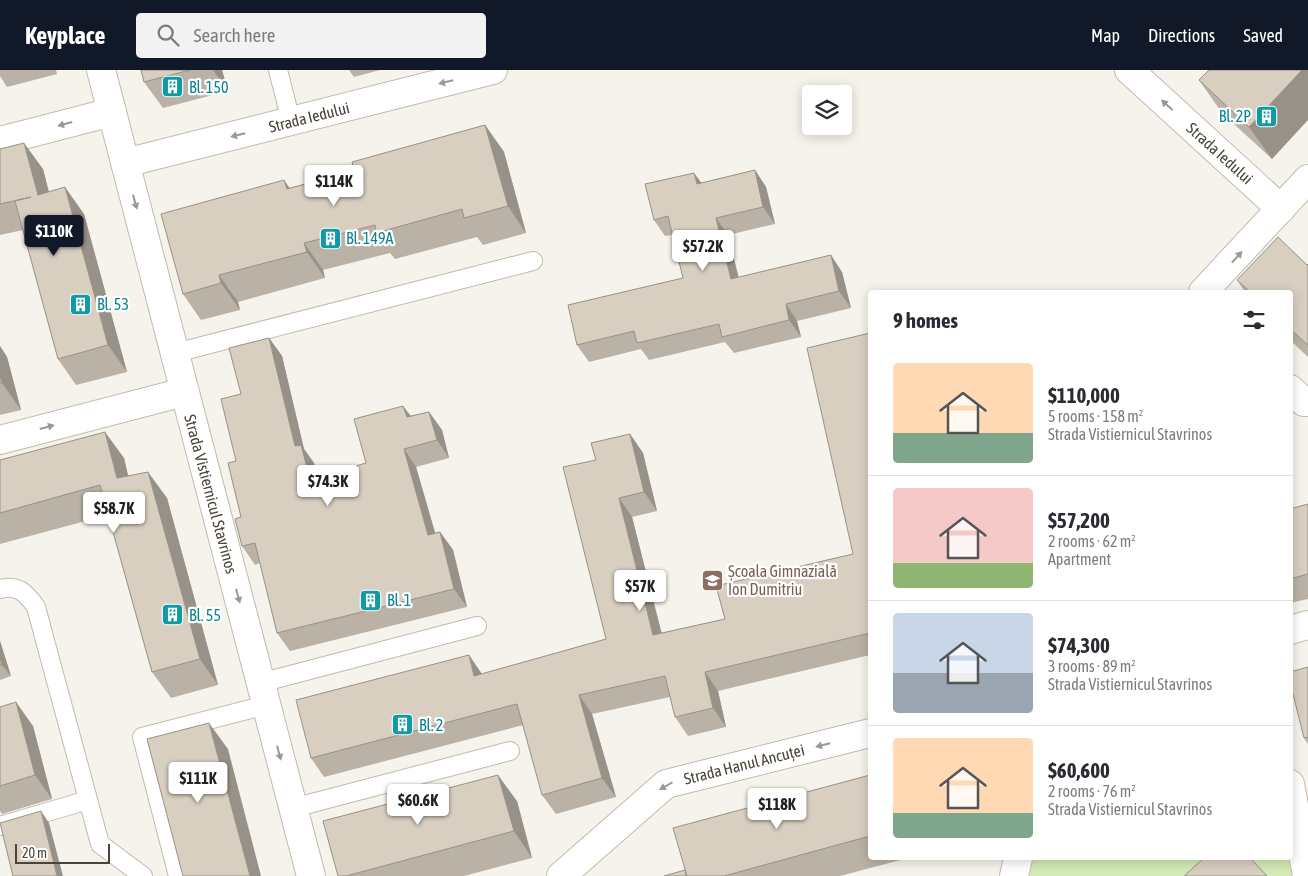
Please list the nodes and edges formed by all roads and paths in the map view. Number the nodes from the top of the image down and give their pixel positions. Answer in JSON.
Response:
{"nodes":[{"id":1,"x":101,"y":70,"type":"edge"},
{"id":2,"x":278,"y":70,"type":"edge"},
{"id":3,"x":493,"y":70,"type":"edge"},
{"id":4,"x":1129,"y":70,"type":"edge"},
{"id":5,"x":112,"y":112,"type":"junction"},
{"id":6,"x":291,"y":121,"type":"junction"},
{"id":7,"x":0,"y":141,"type":"edge"},
{"id":8,"x":125,"y":163,"type":"junction"},
{"id":9,"x":1308,"y":179,"type":"edge"},
{"id":10,"x":1281,"y":209,"type":"junction"},
{"id":11,"x":533,"y":261,"type":"dead end"},
{"id":12,"x":1205,"y":290,"type":"edge"},
{"id":13,"x":175,"y":353,"type":"junction"},
{"id":14,"x":184,"y":392,"type":"junction"},
{"id":15,"x":1293,"y":392,"type":"edge"},
{"id":16,"x":1308,"y":402,"type":"edge"},
{"id":17,"x":0,"y":440,"type":"edge"},
{"id":18,"x":0,"y":590,"type":"edge"},
{"id":19,"x":1308,"y":625,"type":"edge"},
{"id":20,"x":477,"y":626,"type":"dead end"},
{"id":21,"x":1293,"y":629,"type":"edge"},
{"id":22,"x":263,"y":694,"type":"junction"},
{"id":23,"x":868,"y":734,"type":"edge"},
{"id":24,"x":510,"y":750,"type":"dead end"},
{"id":25,"x":1295,"y":796,"type":"edge"},
{"id":26,"x":88,"y":800,"type":"junction"},
{"id":27,"x":293,"y":808,"type":"junction"},
{"id":28,"x":0,"y":826,"type":"edge"},
{"id":29,"x":1018,"y":860,"type":"edge"},
{"id":30,"x":143,"y":876,"type":"edge"},
{"id":31,"x":178,"y":876,"type":"edge"},
{"id":32,"x":311,"y":876,"type":"edge"},
{"id":33,"x":561,"y":876,"type":"edge"},
{"id":34,"x":1014,"y":876,"type":"edge"},
{"id":35,"x":1307,"y":876,"type":"edge"}],
"edges":[{"from":1,"to":5,"type":"street","name":"Strada Vistiernicul Stavrinos"},
{"from":2,"to":6,"type":"lane"},
{"from":3,"to":6,"type":"street","name":"Strada Iedului","one_way":true},
{"from":10,"to":4,"type":"street","name":"Strada Iedului","one_way":true},
{"from":5,"to":7,"type":"street","one_way":true},
{"from":5,"to":8,"type":"street","name":"Strada Vistiernicul Stavrinos"},
{"from":6,"to":8,"type":"street","name":"Strada Iedului","one_way":true},
{"from":8,"to":13,"type":"street","name":"Strada Vistiernicul Stavrinos","one_way":true},
{"from":9,"to":10,"type":"street"},
{"from":12,"to":10,"type":"street","one_way":true},
{"from":11,"to":13,"type":"lane"},
{"from":13,"to":14,"type":"street","name":"Strada Vistiernicul Stavrinos"},
{"from":17,"to":14,"type":"street","one_way":true},
{"from":14,"to":22,"type":"street","name":"Strada Vistiernicul Stavrinos","one_way":true},
{"from":15,"to":16,"type":"street"},
{"from":18,"to":26,"type":"lane"},
{"from":19,"to":21,"type":"street"},
{"from":20,"to":22,"type":"lane"},
{"from":22,"to":27,"type":"street","name":"Strada Vistiernicul Stavrinos","one_way":true},
{"from":22,"to":31,"type":"lane"},
{"from":23,"to":33,"type":"street","name":"Strada Hanul Ancuței","one_way":true},
{"from":24,"to":27,"type":"lane"},
{"from":25,"to":35,"type":"street"},
{"from":26,"to":28,"type":"lane"},
{"from":26,"to":30,"type":"lane"},
{"from":27,"to":32,"type":"street","name":"Strada Vistiernicul Stavrinos"},
{"from":29,"to":34,"type":"street"}]}
